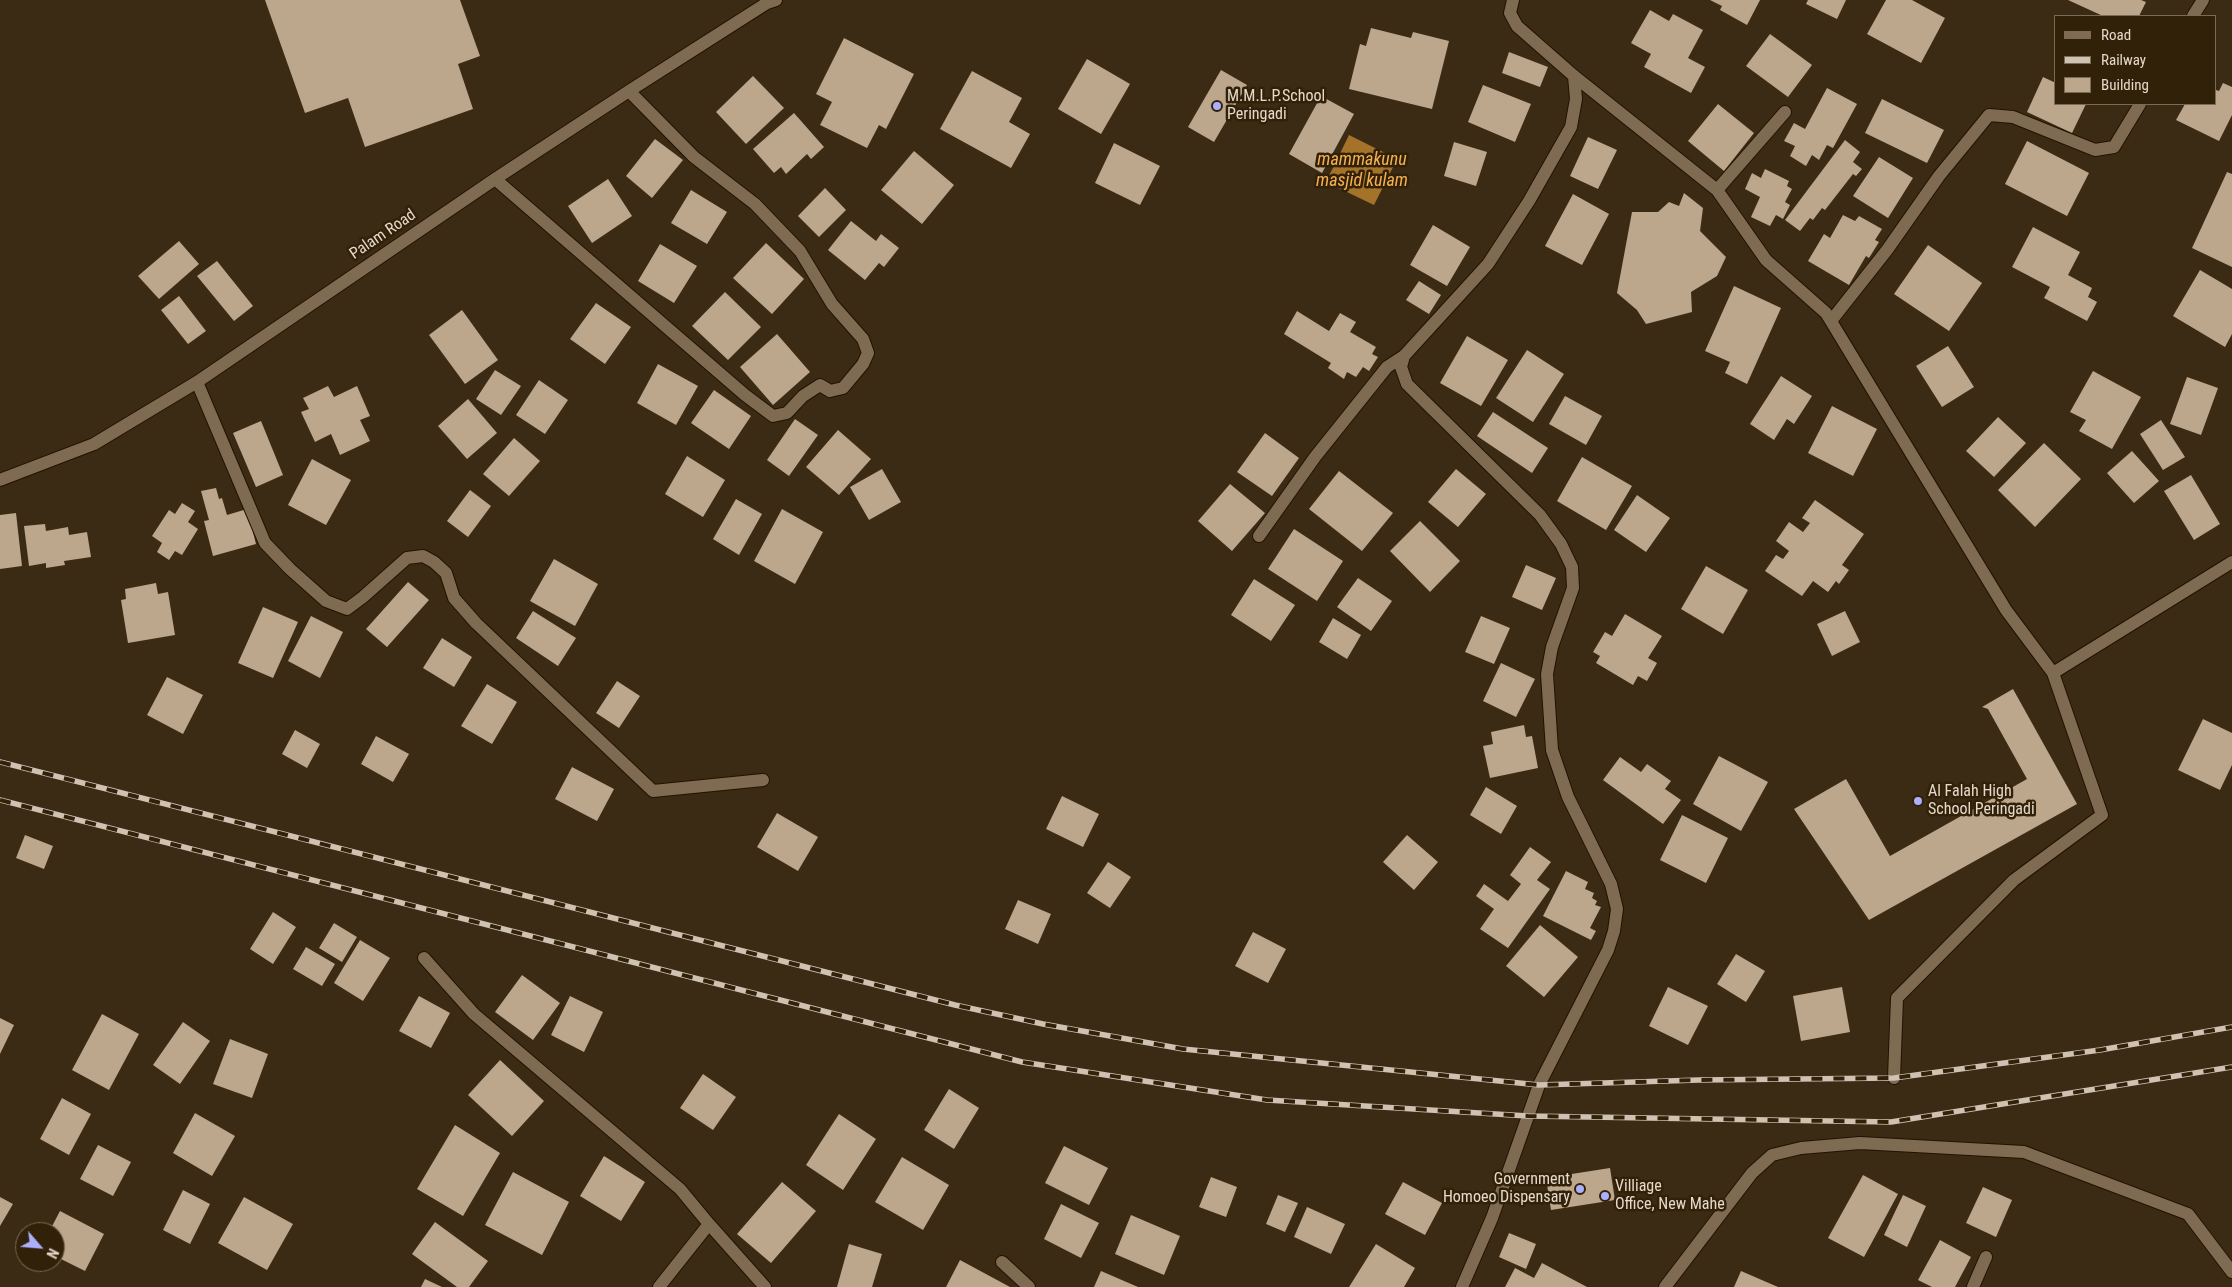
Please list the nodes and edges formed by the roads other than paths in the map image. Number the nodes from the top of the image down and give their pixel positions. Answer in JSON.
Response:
{"nodes":[{"id":1,"x":776,"y":0,"type":"edge"},
{"id":2,"x":1514,"y":0,"type":"edge"},
{"id":3,"x":2203,"y":0,"type":"edge"},
{"id":4,"x":2194,"y":15,"type":"edge"},
{"id":5,"x":1574,"y":76,"type":"junction"},
{"id":6,"x":628,"y":91,"type":"junction"},
{"id":7,"x":2139,"y":105,"type":"edge"},
{"id":8,"x":1786,"y":112,"type":"dead end"},
{"id":9,"x":495,"y":179,"type":"junction"},
{"id":10,"x":1717,"y":190,"type":"junction"},
{"id":11,"x":1831,"y":321,"type":"junction"},
{"id":12,"x":1404,"y":356,"type":"junction"},
{"id":13,"x":197,"y":382,"type":"junction"},
{"id":14,"x":0,"y":480,"type":"edge"},
{"id":15,"x":1259,"y":536,"type":"dead end"},
{"id":16,"x":2232,"y":562,"type":"edge"},
{"id":17,"x":2053,"y":673,"type":"junction"},
{"id":18,"x":763,"y":780,"type":"dead end"},
{"id":19,"x":424,"y":958,"type":"dead end"},
{"id":20,"x":1894,"y":1078,"type":"dead end"},
{"id":21,"x":709,"y":1224,"type":"junction"},
{"id":22,"x":1986,"y":1257,"type":"dead end"},
{"id":23,"x":1002,"y":1262,"type":"dead end"},
{"id":24,"x":2232,"y":1272,"type":"edge"},
{"id":25,"x":659,"y":1287,"type":"edge"},
{"id":26,"x":765,"y":1287,"type":"edge"},
{"id":27,"x":1029,"y":1287,"type":"edge"},
{"id":28,"x":1462,"y":1287,"type":"edge"},
{"id":29,"x":1666,"y":1287,"type":"edge"},
{"id":30,"x":1973,"y":1287,"type":"edge"}],
"edges":[{"from":1,"to":6,"type":"street","name":"Palam Road"},
{"from":2,"to":5,"type":"street"},
{"from":3,"to":4,"type":"street"},
{"from":5,"to":10,"type":"street"},
{"from":5,"to":12,"type":"street"},
{"from":6,"to":9,"type":"street","name":"Palam Road"},
{"from":6,"to":9,"type":"street"},
{"from":7,"to":11,"type":"street"},
{"from":8,"to":10,"type":"street"},
{"from":9,"to":13,"type":"street","name":"Palam Road"},
{"from":10,"to":11,"type":"street"},
{"from":11,"to":17,"type":"street"},
{"from":12,"to":15,"type":"street"},
{"from":12,"to":28,"type":"street"},
{"from":13,"to":14,"type":"street","name":"Palam Road"},
{"from":13,"to":18,"type":"street"},
{"from":16,"to":17,"type":"street"},
{"from":17,"to":20,"type":"street"},
{"from":19,"to":21,"type":"street"},
{"from":21,"to":25,"type":"street"},
{"from":21,"to":26,"type":"street"},
{"from":22,"to":30,"type":"street"},
{"from":23,"to":27,"type":"street"},
{"from":24,"to":29,"type":"street"}]}
